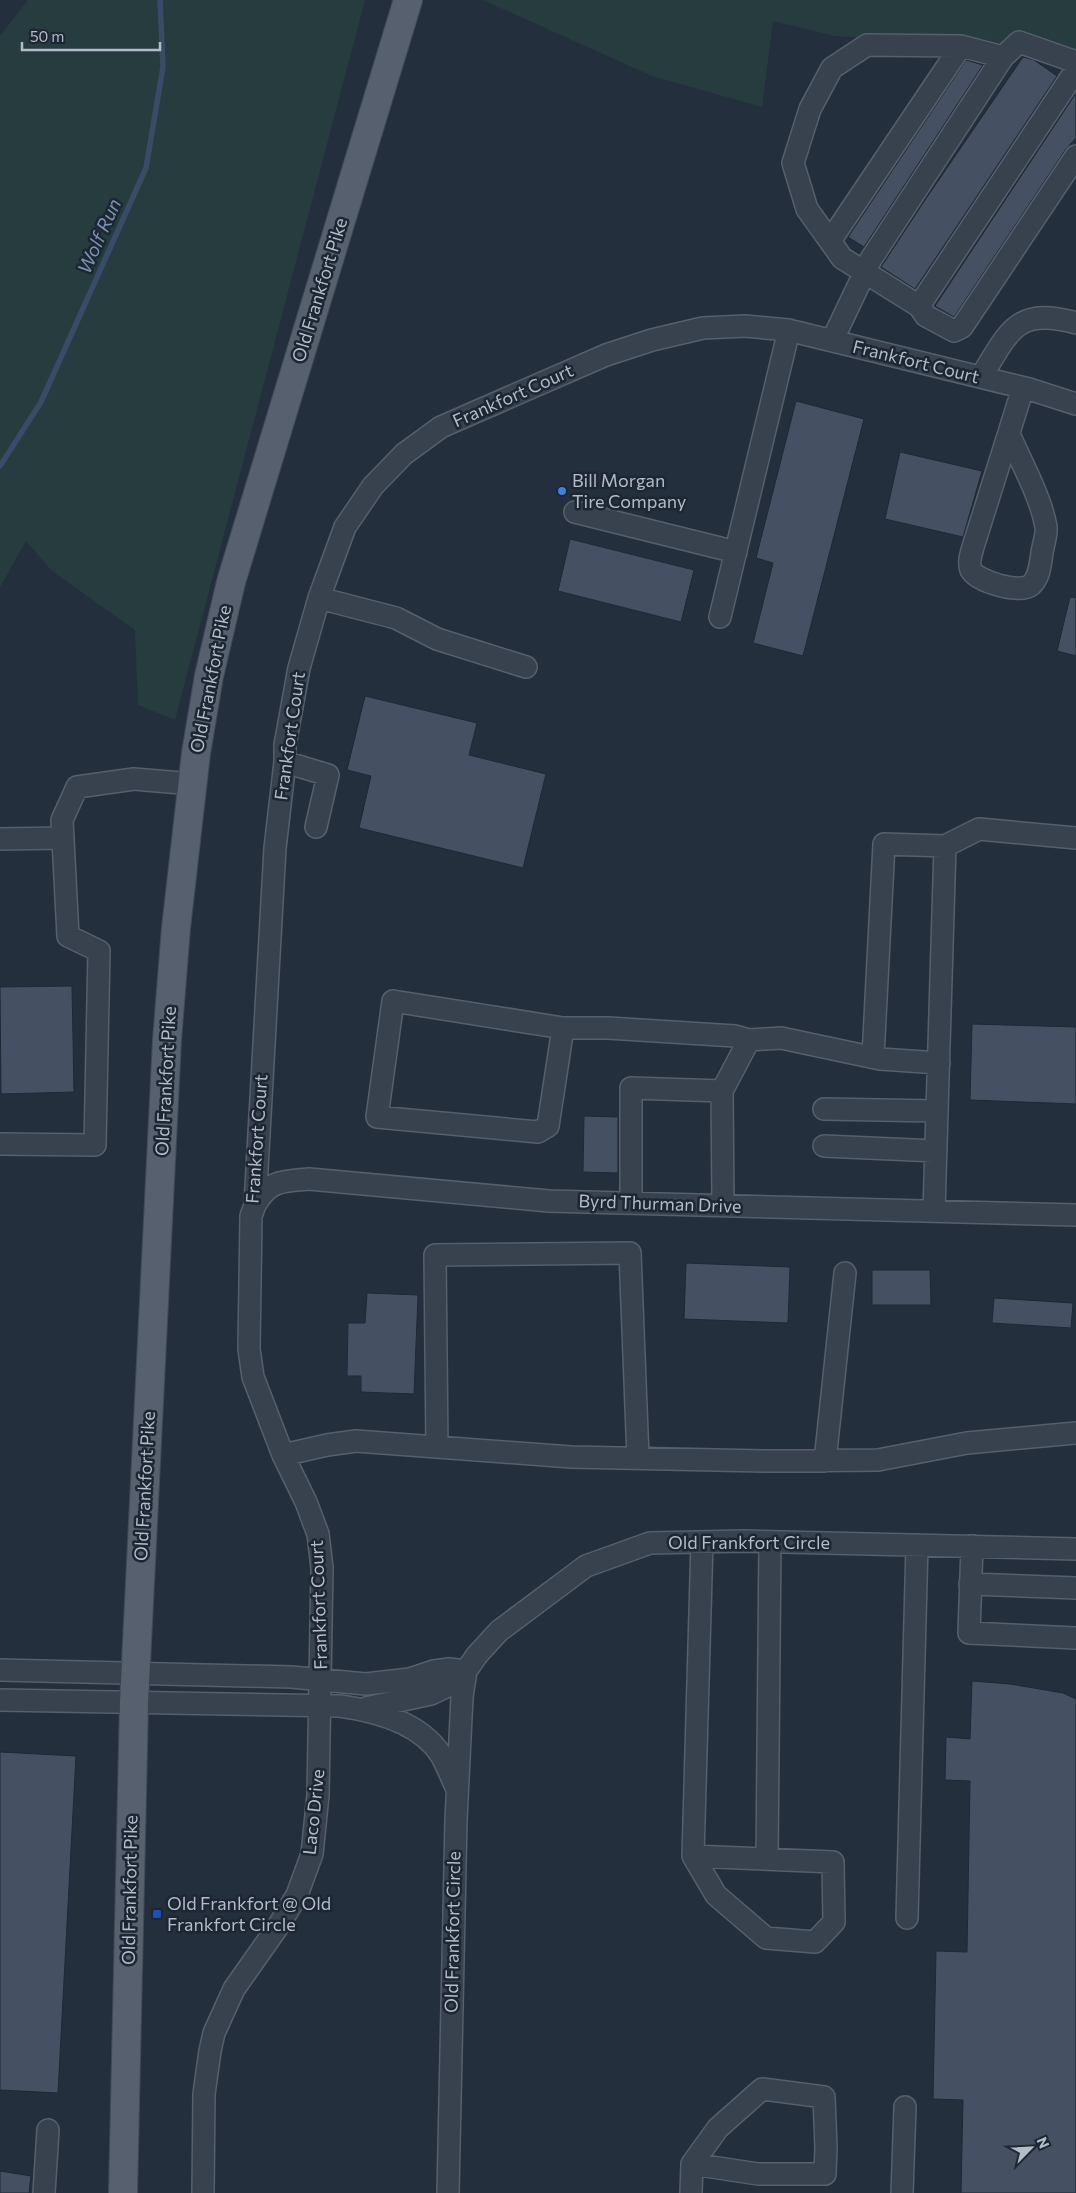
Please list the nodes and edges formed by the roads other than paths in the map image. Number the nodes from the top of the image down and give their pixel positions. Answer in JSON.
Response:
{"nodes":[{"id":1,"x":408,"y":0,"type":"edge"},
{"id":2,"x":961,"y":46,"type":"junction"},
{"id":3,"x":1003,"y":56,"type":"junction"},
{"id":4,"x":1076,"y":62,"type":"edge"},
{"id":5,"x":1076,"y":70,"type":"edge"},
{"id":6,"x":1076,"y":156,"type":"edge"},
{"id":7,"x":830,"y":241,"type":"junction"},
{"id":8,"x":864,"y":273,"type":"junction"},
{"id":9,"x":918,"y":306,"type":"junction"},
{"id":10,"x":1076,"y":323,"type":"edge"},
{"id":11,"x":789,"y":330,"type":"junction"},
{"id":12,"x":832,"y":341,"type":"junction"},
{"id":13,"x":981,"y":378,"type":"junction"},
{"id":14,"x":1024,"y":388,"type":"junction"},
{"id":15,"x":1076,"y":404,"type":"edge"},
{"id":16,"x":1009,"y":434,"type":"junction"},
{"id":17,"x":575,"y":512,"type":"dead end"},
{"id":18,"x":736,"y":552,"type":"junction"},
{"id":19,"x":319,"y":598,"type":"junction"},
{"id":20,"x":720,"y":617,"type":"dead end"},
{"id":21,"x":526,"y":667,"type":"dead end"},
{"id":22,"x":285,"y":762,"type":"junction"},
{"id":23,"x":193,"y":784,"type":"junction"},
{"id":24,"x":316,"y":827,"type":"dead end"},
{"id":25,"x":0,"y":838,"type":"edge"},
{"id":26,"x":63,"y":838,"type":"junction"},
{"id":27,"x":1076,"y":838,"type":"edge"},
{"id":28,"x":945,"y":846,"type":"junction"},
{"id":29,"x":563,"y":1028,"type":"junction"},
{"id":30,"x":750,"y":1040,"type":"junction"},
{"id":31,"x":873,"y":1057,"type":"junction"},
{"id":32,"x":938,"y":1064,"type":"junction"},
{"id":33,"x":722,"y":1091,"type":"junction"},
{"id":34,"x":824,"y":1109,"type":"dead end"},
{"id":35,"x":937,"y":1111,"type":"junction"},
{"id":36,"x":0,"y":1144,"type":"edge"},
{"id":37,"x":824,"y":1146,"type":"dead end"},
{"id":38,"x":936,"y":1151,"type":"junction"},
{"id":39,"x":631,"y":1203,"type":"junction"},
{"id":40,"x":255,"y":1205,"type":"junction"},
{"id":41,"x":723,"y":1205,"type":"junction"},
{"id":42,"x":934,"y":1211,"type":"junction"},
{"id":43,"x":1076,"y":1215,"type":"edge"},
{"id":44,"x":845,"y":1273,"type":"dead end"},
{"id":45,"x":1076,"y":1433,"type":"edge"},
{"id":46,"x":437,"y":1447,"type":"junction"},
{"id":47,"x":283,"y":1455,"type":"junction"},
{"id":48,"x":638,"y":1458,"type":"junction"},
{"id":49,"x":825,"y":1460,"type":"junction"},
{"id":50,"x":702,"y":1542,"type":"junction"},
{"id":51,"x":770,"y":1542,"type":"junction"},
{"id":52,"x":916,"y":1545,"type":"junction"},
{"id":53,"x":972,"y":1546,"type":"junction"},
{"id":54,"x":1076,"y":1548,"type":"edge"},
{"id":55,"x":970,"y":1584,"type":"junction"},
{"id":56,"x":1076,"y":1588,"type":"edge"},
{"id":57,"x":1076,"y":1638,"type":"edge"},
{"id":58,"x":0,"y":1670,"type":"edge"},
{"id":59,"x":466,"y":1671,"type":"junction"},
{"id":60,"x":136,"y":1674,"type":"junction"},
{"id":61,"x":322,"y":1680,"type":"junction"},
{"id":62,"x":0,"y":1700,"type":"edge"},
{"id":63,"x":134,"y":1703,"type":"junction"},
{"id":64,"x":320,"y":1705,"type":"junction"},
{"id":65,"x":362,"y":1709,"type":"junction"},
{"id":66,"x":457,"y":1789,"type":"junction"},
{"id":67,"x":693,"y":1856,"type":"junction"},
{"id":68,"x":767,"y":1859,"type":"junction"},
{"id":69,"x":907,"y":1918,"type":"dead end"},
{"id":70,"x":905,"y":2107,"type":"dead end"},
{"id":71,"x":48,"y":2130,"type":"dead end"},
{"id":72,"x":692,"y":2164,"type":"junction"},
{"id":73,"x":757,"y":2184,"type":"edge"},
{"id":74,"x":44,"y":2193,"type":"edge"},
{"id":75,"x":123,"y":2193,"type":"edge"},
{"id":76,"x":203,"y":2193,"type":"edge"},
{"id":77,"x":448,"y":2193,"type":"edge"},
{"id":78,"x":691,"y":2193,"type":"edge"},
{"id":79,"x":902,"y":2193,"type":"edge"}],
"edges":[{"from":1,"to":23,"type":"main road","name":"Old Frankfort Pike"},
{"from":2,"to":3,"type":"street"},
{"from":2,"to":7,"type":"street"},
{"from":2,"to":7,"type":"street"},
{"from":3,"to":4,"type":"street"},
{"from":3,"to":8,"type":"street"},
{"from":5,"to":9,"type":"street"},
{"from":6,"to":9,"type":"street"},
{"from":7,"to":8,"type":"street"},
{"from":8,"to":9,"type":"street"},
{"from":8,"to":12,"type":"street"},
{"from":10,"to":13,"type":"street"},
{"from":11,"to":12,"type":"street","name":"Frankfort Court"},
{"from":11,"to":18,"type":"street"},
{"from":11,"to":19,"type":"street","name":"Frankfort Court"},
{"from":12,"to":13,"type":"street","name":"Frankfort Court"},
{"from":13,"to":14,"type":"street","name":"Frankfort Court"},
{"from":14,"to":15,"type":"street","name":"Frankfort Court"},
{"from":14,"to":16,"type":"street"},
{"from":16,"to":16,"type":"street"},
{"from":17,"to":18,"type":"street"},
{"from":18,"to":20,"type":"street"},
{"from":19,"to":21,"type":"street"},
{"from":19,"to":22,"type":"street","name":"Frankfort Court"},
{"from":22,"to":24,"type":"street"},
{"from":22,"to":40,"type":"street","name":"Frankfort Court"},
{"from":23,"to":26,"type":"street"},
{"from":23,"to":60,"type":"main road","name":"Old Frankfort Pike"},
{"from":25,"to":26,"type":"street"},
{"from":26,"to":36,"type":"street"},
{"from":27,"to":28,"type":"street"},
{"from":28,"to":31,"type":"street"},
{"from":28,"to":32,"type":"street"},
{"from":29,"to":29,"type":"street"},
{"from":29,"to":30,"type":"street"},
{"from":30,"to":31,"type":"street"},
{"from":30,"to":33,"type":"street"},
{"from":31,"to":32,"type":"street"},
{"from":32,"to":35,"type":"street"},
{"from":33,"to":39,"type":"street"},
{"from":33,"to":41,"type":"street"},
{"from":34,"to":35,"type":"street"},
{"from":35,"to":38,"type":"street"},
{"from":37,"to":38,"type":"street"},
{"from":38,"to":42,"type":"street"},
{"from":39,"to":40,"type":"street","name":"Byrd Thurman Drive"},
{"from":39,"to":41,"type":"street","name":"Byrd Thurman Drive"},
{"from":40,"to":47,"type":"street","name":"Frankfort Court"},
{"from":41,"to":42,"type":"street","name":"Byrd Thurman Drive"},
{"from":42,"to":43,"type":"street","name":"Byrd Thurman Drive"},
{"from":44,"to":49,"type":"street"},
{"from":45,"to":49,"type":"street"},
{"from":46,"to":47,"type":"street"},
{"from":46,"to":48,"type":"street"},
{"from":46,"to":48,"type":"street"},
{"from":47,"to":61,"type":"street","name":"Frankfort Court"},
{"from":48,"to":49,"type":"street"},
{"from":50,"to":51,"type":"street","name":"Old Frankfort Circle"},
{"from":50,"to":59,"type":"street","name":"Old Frankfort Circle"},
{"from":50,"to":67,"type":"street"},
{"from":51,"to":52,"type":"street","name":"Old Frankfort Circle"},
{"from":51,"to":68,"type":"street"},
{"from":52,"to":53,"type":"street","name":"Old Frankfort Circle"},
{"from":52,"to":69,"type":"street"},
{"from":53,"to":54,"type":"street","name":"Old Frankfort Circle"},
{"from":53,"to":55,"type":"street"},
{"from":55,"to":56,"type":"street"},
{"from":55,"to":57,"type":"street"},
{"from":58,"to":60,"type":"street","name":"Frankfort Court"},
{"from":59,"to":61,"type":"street"},
{"from":59,"to":65,"type":"street","name":"Old Frankfort Circle"},
{"from":59,"to":66,"type":"street","name":"Old Frankfort Circle"},
{"from":60,"to":61,"type":"street","name":"Frankfort Court"},
{"from":60,"to":63,"type":"main road","name":"Old Frankfort Pike"},
{"from":61,"to":64,"type":"street","name":"Frankfort Court"},
{"from":62,"to":63,"type":"street"},
{"from":63,"to":64,"type":"street"},
{"from":63,"to":75,"type":"main road","name":"Old Frankfort Pike"},
{"from":64,"to":65,"type":"street"},
{"from":64,"to":76,"type":"street","name":"Laco Drive"},
{"from":65,"to":66,"type":"street"},
{"from":66,"to":77,"type":"street","name":"Old Frankfort Circle"},
{"from":67,"to":68,"type":"street"},
{"from":67,"to":68,"type":"street"},
{"from":70,"to":79,"type":"street"},
{"from":71,"to":74,"type":"street"},
{"from":72,"to":73,"type":"street"},
{"from":72,"to":73,"type":"street"},
{"from":72,"to":78,"type":"street"}]}
